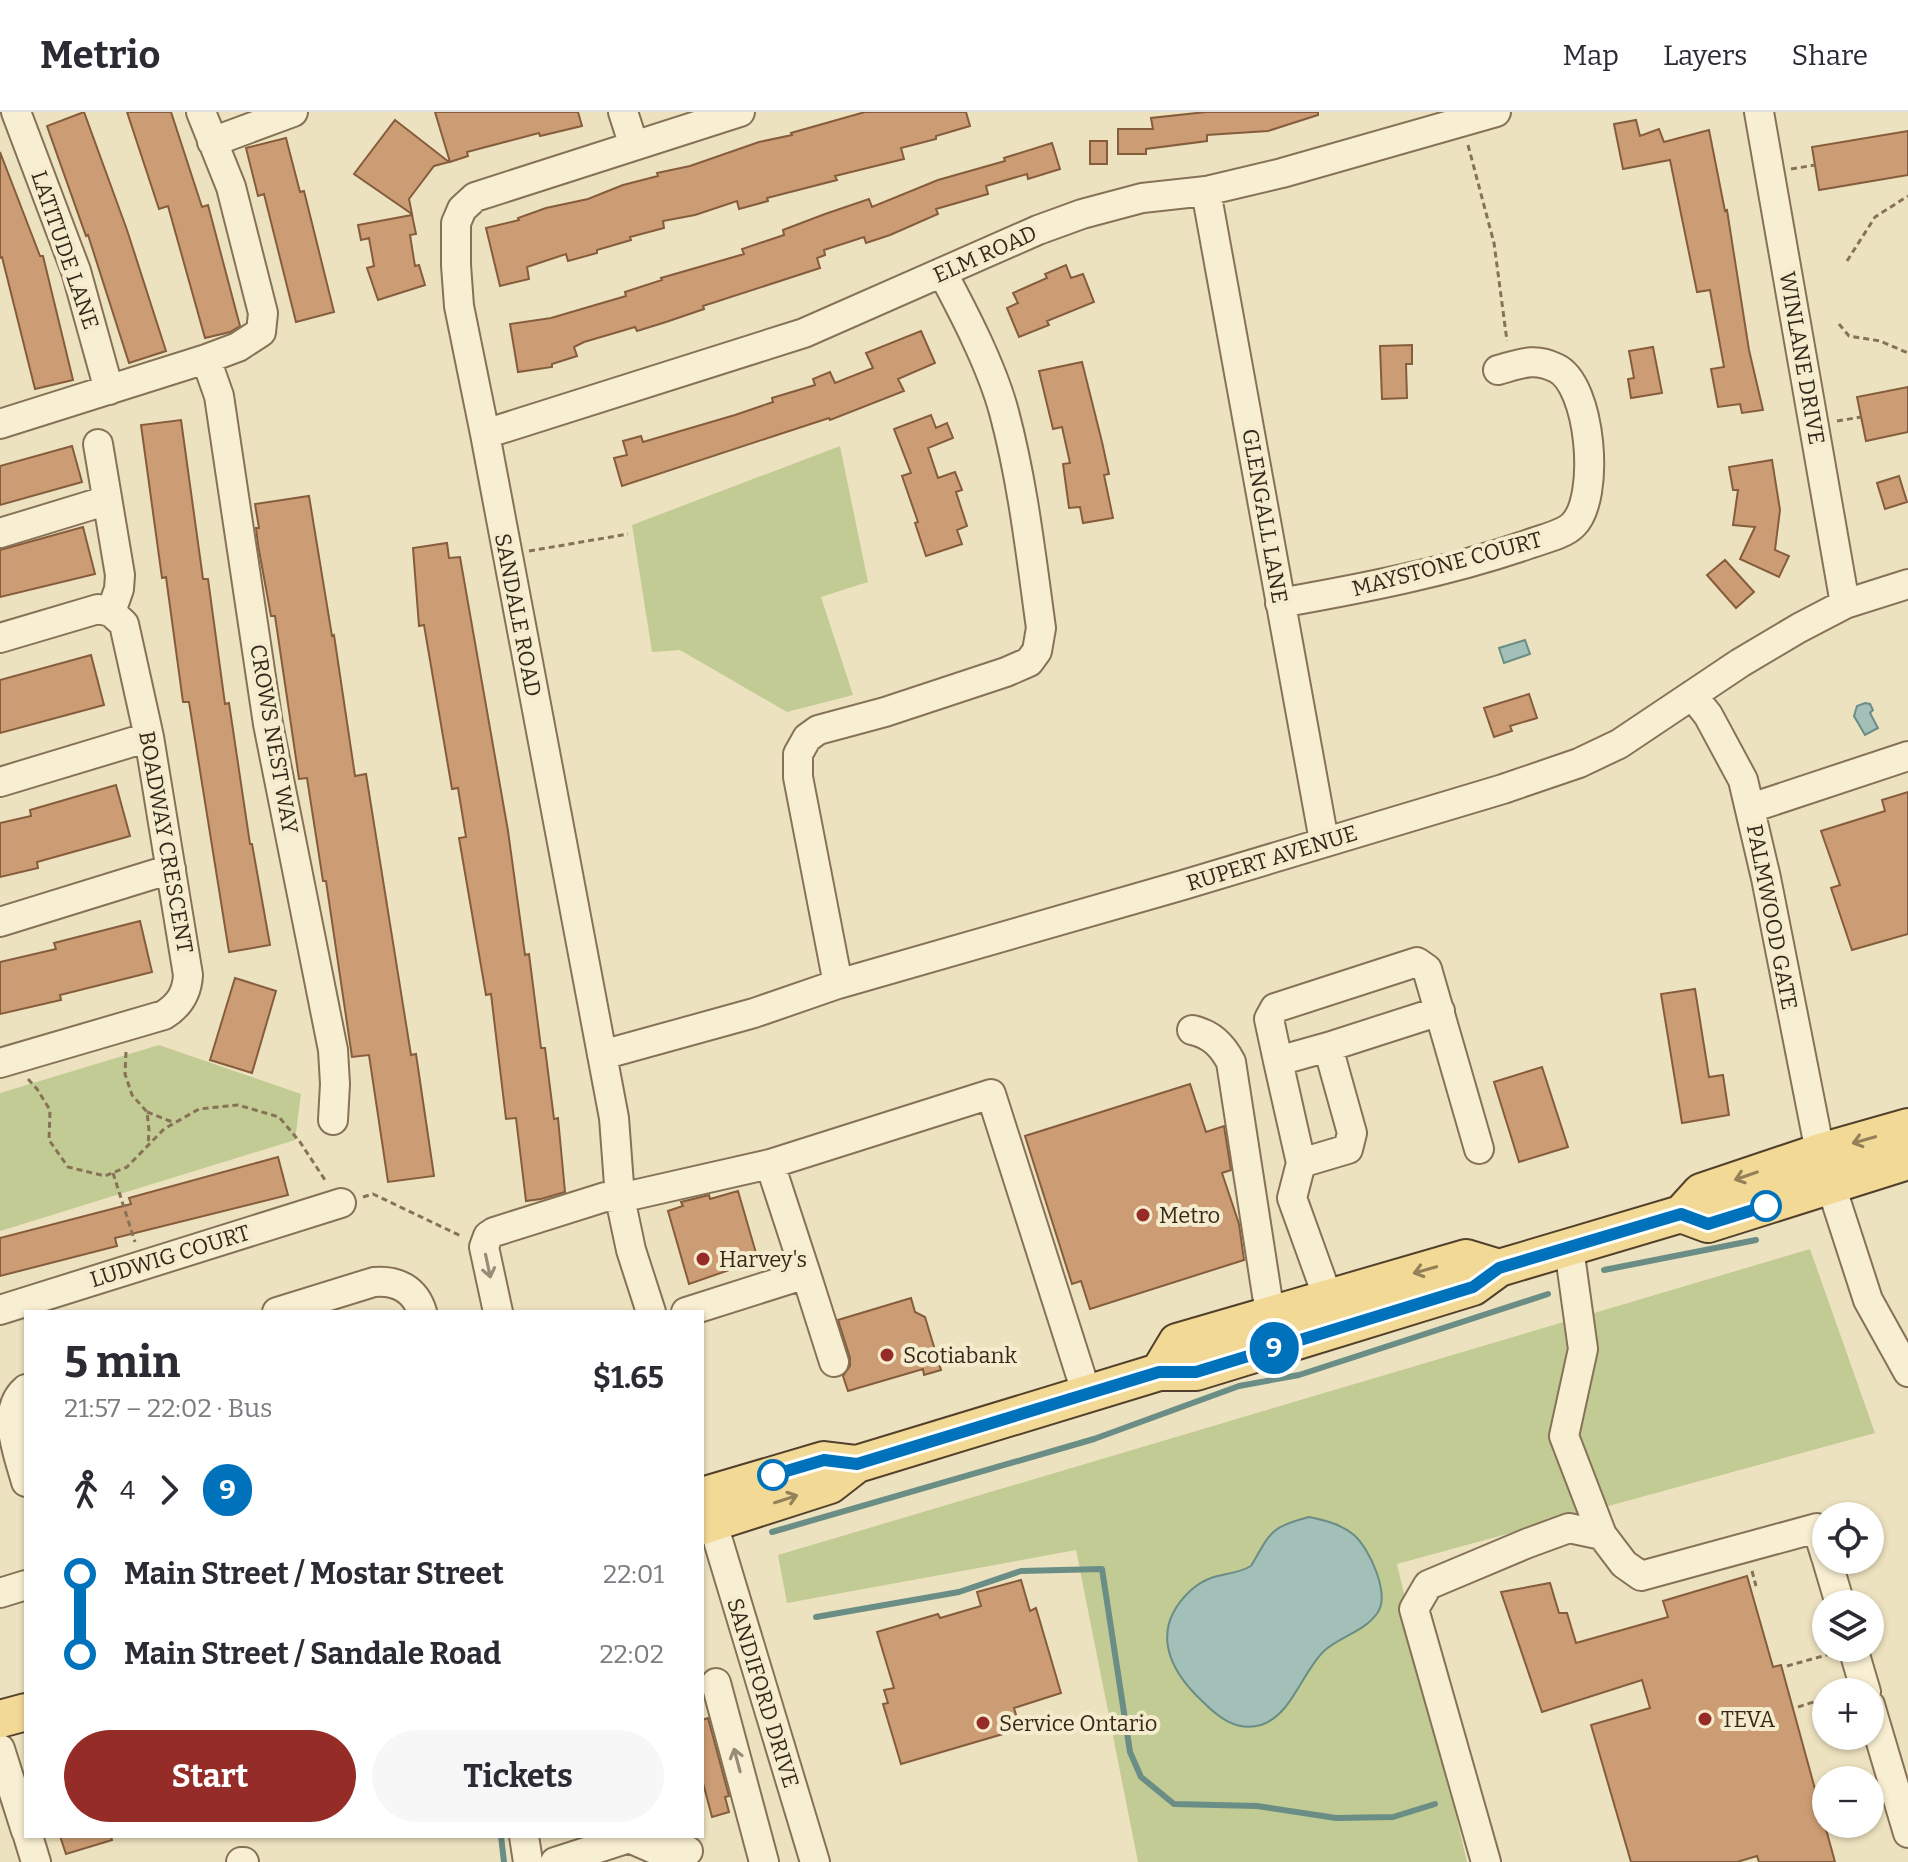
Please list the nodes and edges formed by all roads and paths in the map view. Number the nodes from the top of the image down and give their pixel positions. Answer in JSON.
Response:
{"nodes":[{"id":1,"x":16,"y":112,"type":"edge"},
{"id":2,"x":201,"y":112,"type":"edge"},
{"id":3,"x":293,"y":112,"type":"edge"},
{"id":4,"x":623,"y":112,"type":"edge"},
{"id":5,"x":740,"y":112,"type":"edge"},
{"id":6,"x":1496,"y":112,"type":"edge"},
{"id":7,"x":1759,"y":112,"type":"edge"},
{"id":8,"x":1461,"y":122,"type":"junction"},
{"id":9,"x":212,"y":142,"type":"junction"},
{"id":10,"x":634,"y":146,"type":"junction"},
{"id":11,"x":1206,"y":191,"type":"junction"},
{"id":12,"x":1908,"y":196,"type":"edge"},
{"id":13,"x":1847,"y":261,"type":"dead end"},
{"id":14,"x":942,"y":272,"type":"junction"},
{"id":15,"x":1839,"y":324,"type":"dead end"},
{"id":16,"x":1908,"y":353,"type":"edge"},
{"id":17,"x":206,"y":359,"type":"junction"},
{"id":18,"x":1504,"y":368,"type":"joint"},
{"id":19,"x":109,"y":390,"type":"junction"},
{"id":20,"x":0,"y":424,"type":"edge"},
{"id":21,"x":485,"y":434,"type":"junction"},
{"id":22,"x":98,"y":444,"type":"dead end"},
{"id":23,"x":105,"y":501,"type":"junction"},
{"id":24,"x":0,"y":533,"type":"edge"},
{"id":25,"x":628,"y":534,"type":"dead end"},
{"id":26,"x":507,"y":555,"type":"junction"},
{"id":27,"x":1908,"y":584,"type":"edge"},
{"id":28,"x":1280,"y":603,"type":"junction"},
{"id":29,"x":1845,"y":604,"type":"junction"},
{"id":30,"x":111,"y":612,"type":"junction"},
{"id":31,"x":0,"y":638,"type":"edge"},
{"id":32,"x":1692,"y":695,"type":"junction"},
{"id":33,"x":149,"y":737,"type":"junction"},
{"id":34,"x":1908,"y":756,"type":"edge"},
{"id":35,"x":0,"y":782,"type":"edge"},
{"id":36,"x":1751,"y":808,"type":"junction"},
{"id":37,"x":1324,"y":841,"type":"junction"},
{"id":38,"x":171,"y":869,"type":"junction"},
{"id":39,"x":0,"y":922,"type":"edge"},
{"id":40,"x":838,"y":984,"type":"junction"},
{"id":41,"x":1440,"y":1011,"type":"junction"},
{"id":42,"x":1192,"y":1030,"type":"dead end"},
{"id":43,"x":126,"y":1044,"type":"dead end"},
{"id":44,"x":1328,"y":1047,"type":"junction"},
{"id":45,"x":602,"y":1055,"type":"junction"},
{"id":46,"x":1278,"y":1061,"type":"junction"},
{"id":47,"x":12,"y":1070,"type":"edge"},
{"id":48,"x":147,"y":1112,"type":"junction"},
{"id":49,"x":333,"y":1120,"type":"dead end"},
{"id":50,"x":175,"y":1123,"type":"junction"},
{"id":51,"x":1908,"y":1127,"type":"edge"},
{"id":52,"x":148,"y":1146,"type":"junction"},
{"id":53,"x":1479,"y":1149,"type":"dead end"},
{"id":54,"x":1820,"y":1152,"type":"junction"},
{"id":55,"x":1908,"y":1161,"type":"edge"},
{"id":56,"x":1301,"y":1163,"type":"junction"},
{"id":57,"x":770,"y":1164,"type":"junction"},
{"id":58,"x":113,"y":1173,"type":"junction"},
{"id":59,"x":1830,"y":1186,"type":"junction"},
{"id":60,"x":620,"y":1198,"type":"junction"},
{"id":61,"x":341,"y":1203,"type":"junction"},
{"id":62,"x":1681,"y":1214,"type":"junction"},
{"id":63,"x":466,"y":1238,"type":"dead end"},
{"id":64,"x":1569,"y":1248,"type":"junction"},
{"id":65,"x":143,"y":1265,"type":"junction"},
{"id":66,"x":1499,"y":1268,"type":"junction"},
{"id":67,"x":806,"y":1274,"type":"junction"},
{"id":68,"x":1328,"y":1298,"type":"junction"},
{"id":69,"x":308,"y":1307,"type":"edge"},
{"id":70,"x":0,"y":1310,"type":"edge"},
{"id":71,"x":421,"y":1310,"type":"edge"},
{"id":72,"x":498,"y":1310,"type":"edge"},
{"id":73,"x":650,"y":1310,"type":"edge"},
{"id":74,"x":692,"y":1310,"type":"edge"},
{"id":75,"x":1273,"y":1314,"type":"junction"},
{"id":76,"x":834,"y":1362,"type":"dead end"},
{"id":77,"x":1159,"y":1372,"type":"junction"},
{"id":78,"x":1908,"y":1372,"type":"edge"},
{"id":79,"x":24,"y":1391,"type":"edge"},
{"id":80,"x":1087,"y":1395,"type":"junction"},
{"id":81,"x":24,"y":1475,"type":"edge"},
{"id":82,"x":704,"y":1506,"type":"edge"},
{"id":83,"x":1812,"y":1529,"type":"edge"},
{"id":84,"x":1602,"y":1535,"type":"junction"},
{"id":85,"x":24,"y":1586,"type":"edge"},
{"id":86,"x":0,"y":1593,"type":"edge"},
{"id":87,"x":1812,"y":1659,"type":"edge"},
{"id":88,"x":1787,"y":1666,"type":"dead end"},
{"id":89,"x":756,"y":1671,"type":"junction"},
{"id":90,"x":709,"y":1685,"type":"edge"},
{"id":91,"x":1812,"y":1702,"type":"edge"},
{"id":92,"x":1798,"y":1707,"type":"dead end"},
{"id":93,"x":24,"y":1713,"type":"edge"},
{"id":94,"x":0,"y":1719,"type":"edge"},
{"id":95,"x":0,"y":1749,"type":"edge"},
{"id":96,"x":1883,"y":1750,"type":"edge"},
{"id":97,"x":7,"y":1797,"type":"edge"},
{"id":98,"x":752,"y":1817,"type":"junction"},
{"id":99,"x":24,"y":1828,"type":"edge"},
{"id":100,"x":1908,"y":1833,"type":"edge"},
{"id":101,"x":29,"y":1838,"type":"edge"},
{"id":102,"x":524,"y":1838,"type":"edge"},
{"id":103,"x":625,"y":1838,"type":"edge"},
{"id":104,"x":630,"y":1838,"type":"edge"},
{"id":105,"x":687,"y":1850,"type":"edge"},
{"id":106,"x":36,"y":1862,"type":"edge"},
{"id":107,"x":528,"y":1862,"type":"edge"},
{"id":108,"x":555,"y":1862,"type":"edge"},
{"id":109,"x":745,"y":1862,"type":"edge"},
{"id":110,"x":764,"y":1862,"type":"edge"},
{"id":111,"x":815,"y":1862,"type":"edge"},
{"id":112,"x":1486,"y":1862,"type":"edge"}],
"edges":[{"from":1,"to":19,"type":"street","name":"LATITUDE LANE"},
{"from":2,"to":9,"type":"street"},
{"from":3,"to":9,"type":"street"},
{"from":4,"to":10,"type":"street"},
{"from":5,"to":10,"type":"street","name":"SANDALE ROAD"},
{"from":6,"to":8,"type":"street","name":"ELM ROAD"},
{"from":7,"to":29,"type":"street","name":"WINLANE DRIVE"},
{"from":8,"to":11,"type":"street","name":"ELM ROAD"},
{"from":8,"to":18,"type":"path"},
{"from":9,"to":17,"type":"street"},
{"from":10,"to":21,"type":"street","name":"SANDALE ROAD"},
{"from":11,"to":14,"type":"street","name":"ELM ROAD"},
{"from":11,"to":28,"type":"street","name":"GLENGALL LANE"},
{"from":12,"to":13,"type":"path"},
{"from":14,"to":21,"type":"street","name":"ELM ROAD"},
{"from":14,"to":40,"type":"street"},
{"from":15,"to":16,"type":"path"},
{"from":17,"to":19,"type":"street"},
{"from":17,"to":49,"type":"street","name":"CROWS NEST WAY"},
{"from":18,"to":28,"type":"street","name":"MAYSTONE COURT"},
{"from":19,"to":20,"type":"street"},
{"from":21,"to":26,"type":"street","name":"SANDALE ROAD"},
{"from":22,"to":23,"type":"street"},
{"from":23,"to":24,"type":"street"},
{"from":23,"to":30,"type":"street"},
{"from":25,"to":26,"type":"path"},
{"from":26,"to":45,"type":"street","name":"SANDALE ROAD"},
{"from":27,"to":29,"type":"street","name":"RUPERT AVENUE"},
{"from":28,"to":37,"type":"street","name":"GLENGALL LANE"},
{"from":29,"to":32,"type":"street","name":"RUPERT AVENUE"},
{"from":30,"to":31,"type":"street"},
{"from":30,"to":33,"type":"street","name":"BOADWAY CRESCENT"},
{"from":32,"to":36,"type":"street","name":"PALMWOOD GATE"},
{"from":32,"to":37,"type":"street","name":"RUPERT AVENUE"},
{"from":33,"to":35,"type":"street"},
{"from":33,"to":38,"type":"street","name":"BOADWAY CRESCENT"},
{"from":34,"to":36,"type":"street"},
{"from":36,"to":54,"type":"street","name":"PALMWOOD GATE"},
{"from":37,"to":40,"type":"street","name":"RUPERT AVENUE"},
{"from":38,"to":39,"type":"street"},
{"from":38,"to":47,"type":"street","name":"BOADWAY CRESCENT"},
{"from":40,"to":45,"type":"street","name":"RUPERT AVENUE"},
{"from":41,"to":44,"type":"street"},
{"from":41,"to":46,"type":"street"},
{"from":41,"to":53,"type":"street"},
{"from":42,"to":75,"type":"street"},
{"from":43,"to":48,"type":"path"},
{"from":44,"to":46,"type":"street"},
{"from":44,"to":56,"type":"street"},
{"from":45,"to":60,"type":"street","name":"SANDALE ROAD"},
{"from":46,"to":56,"type":"street"},
{"from":47,"to":58,"type":"path"},
{"from":48,"to":50,"type":"path"},
{"from":48,"to":52,"type":"path"},
{"from":50,"to":52,"type":"path"},
{"from":50,"to":61,"type":"path"},
{"from":51,"to":54,"type":"main road","one_way":true},
{"from":52,"to":58,"type":"path"},
{"from":54,"to":59,"type":"street","name":"PALMWOOD GATE"},
{"from":54,"to":62,"type":"main road","one_way":true},
{"from":55,"to":59,"type":"main road"},
{"from":56,"to":68,"type":"street"},
{"from":57,"to":60,"type":"street"},
{"from":57,"to":67,"type":"street"},
{"from":57,"to":80,"type":"street"},
{"from":58,"to":65,"type":"path"},
{"from":59,"to":62,"type":"main road"},
{"from":59,"to":78,"type":"street","name":"PALMWOOD GATE"},
{"from":60,"to":72,"type":"street","one_way":true},
{"from":60,"to":73,"type":"street","name":"SANDALE ROAD"},
{"from":61,"to":63,"type":"path"},
{"from":61,"to":65,"type":"street","name":"LUDWIG COURT"},
{"from":62,"to":64,"type":"main road"},
{"from":64,"to":66,"type":"main road"},
{"from":64,"to":84,"type":"street"},
{"from":65,"to":70,"type":"street","name":"LUDWIG COURT"},
{"from":66,"to":68,"type":"main road","one_way":true},
{"from":66,"to":77,"type":"main road"},
{"from":67,"to":74,"type":"street"},
{"from":67,"to":76,"type":"street"},
{"from":68,"to":75,"type":"main road"},
{"from":69,"to":71,"type":"street"},
{"from":75,"to":77,"type":"main road"},
{"from":77,"to":80,"type":"main road"},
{"from":79,"to":81,"type":"street"},
{"from":80,"to":82,"type":"main road"},
{"from":82,"to":89,"type":"street","name":"SANDIFORD DRIVE"},
{"from":83,"to":84,"type":"street"},
{"from":84,"to":112,"type":"street"},
{"from":85,"to":86,"type":"street"},
{"from":87,"to":88,"type":"path"},
{"from":89,"to":90,"type":"street"},
{"from":89,"to":111,"type":"street","name":"SANDIFORD DRIVE"},
{"from":98,"to":90,"type":"street","one_way":true},
{"from":91,"to":92,"type":"path"},
{"from":93,"to":94,"type":"main road"},
{"from":95,"to":97,"type":"street"},
{"from":96,"to":100,"type":"street"},
{"from":97,"to":99,"type":"street"},
{"from":98,"to":109,"type":"street"},
{"from":98,"to":110,"type":"street"},
{"from":101,"to":106,"type":"street"},
{"from":102,"to":107,"type":"street"},
{"from":103,"to":108,"type":"street"},
{"from":104,"to":105,"type":"street"}]}
